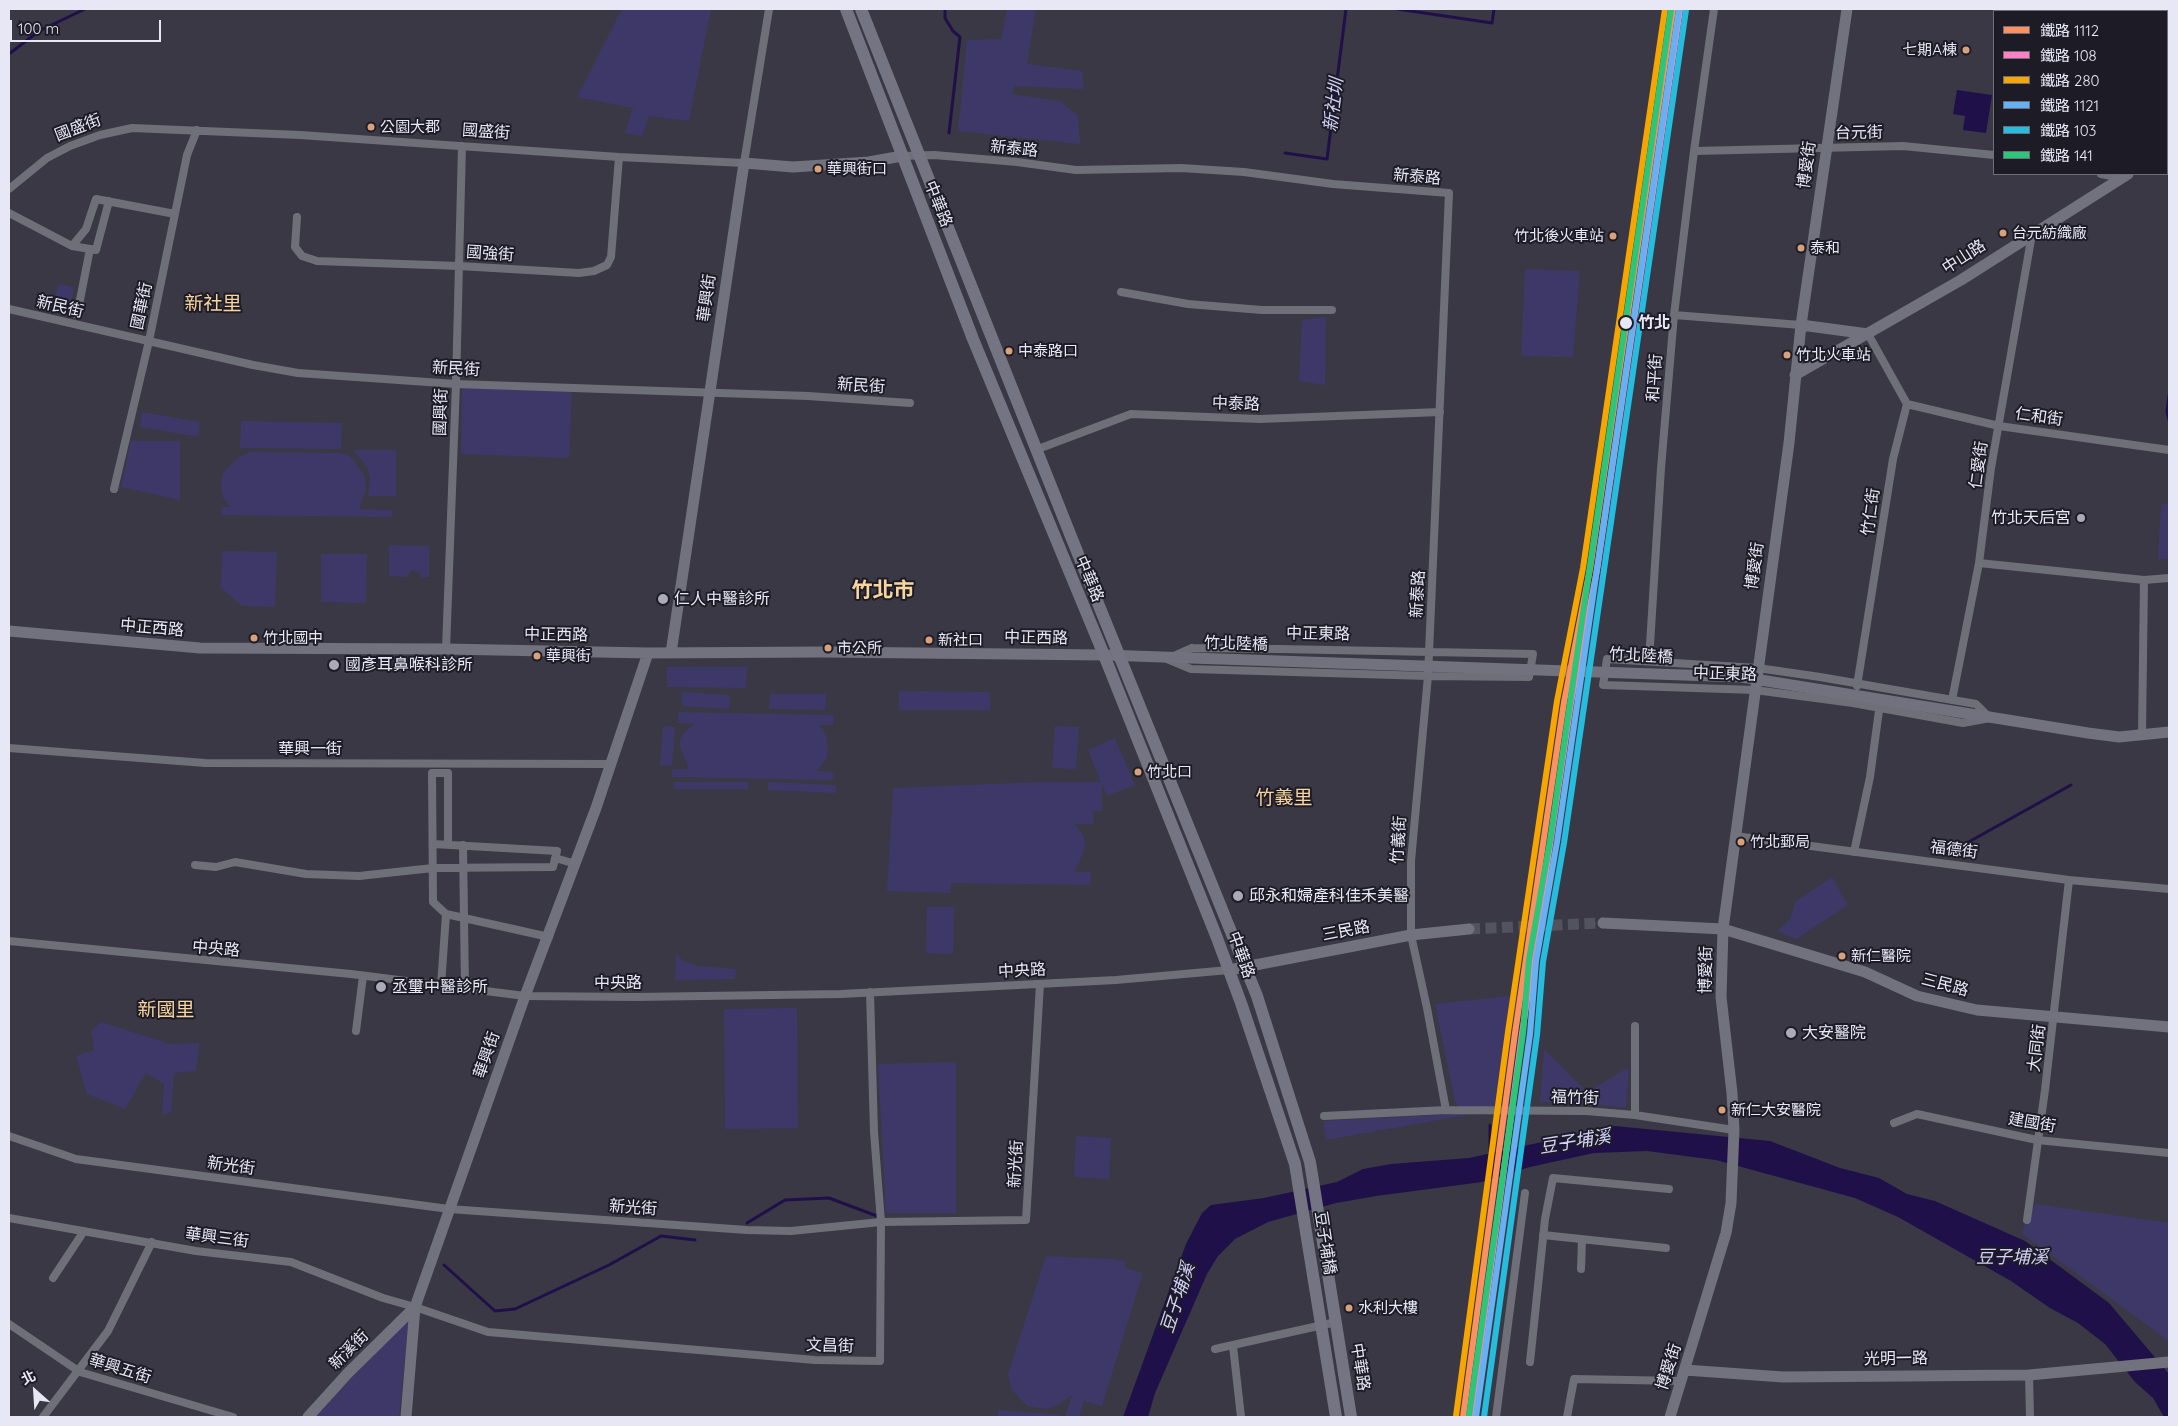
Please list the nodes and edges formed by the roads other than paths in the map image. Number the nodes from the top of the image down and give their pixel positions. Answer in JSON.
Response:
{"nodes":[{"id":1,"x":769,"y":9,"type":"edge"},
{"id":2,"x":846,"y":9,"type":"edge"},
{"id":3,"x":861,"y":9,"type":"edge"},
{"id":4,"x":1714,"y":9,"type":"edge"},
{"id":5,"x":1847,"y":9,"type":"edge"},
{"id":6,"x":197,"y":130,"type":"junction"},
{"id":7,"x":462,"y":146,"type":"junction"},
{"id":8,"x":1826,"y":148,"type":"junction"},
{"id":9,"x":1694,"y":150,"type":"junction"},
{"id":10,"x":917,"y":155,"type":"junction"},
{"id":11,"x":1993,"y":155,"type":"edge"},
{"id":12,"x":902,"y":156,"type":"junction"},
{"id":13,"x":619,"y":157,"type":"junction"},
{"id":14,"x":744,"y":163,"type":"junction"},
{"id":15,"x":2125,"y":176,"type":"edge"},
{"id":16,"x":9,"y":189,"type":"edge"},
{"id":17,"x":109,"y":202,"type":"junction"},
{"id":18,"x":9,"y":212,"type":"edge"},
{"id":19,"x":175,"y":214,"type":"junction"},
{"id":20,"x":297,"y":218,"type":"dead end"},
{"id":21,"x":2032,"y":233,"type":"junction"},
{"id":22,"x":72,"y":246,"type":"junction"},
{"id":23,"x":90,"y":249,"type":"junction"},
{"id":24,"x":459,"y":266,"type":"junction"},
{"id":25,"x":1122,"y":292,"type":"dead end"},
{"id":26,"x":9,"y":309,"type":"edge"},
{"id":27,"x":1332,"y":310,"type":"dead end"},
{"id":28,"x":77,"y":315,"type":"dead end"},
{"id":29,"x":1674,"y":315,"type":"junction"},
{"id":30,"x":1801,"y":325,"type":"junction"},
{"id":31,"x":1868,"y":334,"type":"junction"},
{"id":32,"x":149,"y":341,"type":"junction"},
{"id":33,"x":1796,"y":375,"type":"junction"},
{"id":34,"x":456,"y":384,"type":"junction"},
{"id":35,"x":709,"y":393,"type":"junction"},
{"id":36,"x":910,"y":404,"type":"dead end"},
{"id":37,"x":1907,"y":404,"type":"junction"},
{"id":38,"x":1440,"y":412,"type":"junction"},
{"id":39,"x":1999,"y":426,"type":"junction"},
{"id":40,"x":1038,"y":449,"type":"junction"},
{"id":41,"x":2169,"y":450,"type":"edge"},
{"id":42,"x":114,"y":489,"type":"dead end"},
{"id":43,"x":1978,"y":563,"type":"junction"},
{"id":44,"x":2169,"y":578,"type":"edge"},
{"id":45,"x":2144,"y":580,"type":"junction"},
{"id":46,"x":9,"y":632,"type":"edge"},
{"id":47,"x":446,"y":649,"type":"junction"},
{"id":48,"x":648,"y":653,"type":"junction"},
{"id":49,"x":671,"y":653,"type":"junction"},
{"id":50,"x":1104,"y":655,"type":"junction"},
{"id":51,"x":1119,"y":656,"type":"junction"},
{"id":52,"x":1429,"y":656,"type":"junction"},
{"id":53,"x":1167,"y":659,"type":"junction"},
{"id":54,"x":1649,"y":661,"type":"junction"},
{"id":55,"x":1758,"y":668,"type":"junction"},
{"id":56,"x":1428,"y":676,"type":"junction"},
{"id":57,"x":1858,"y":683,"type":"junction"},
{"id":58,"x":1883,"y":688,"type":"junction"},
{"id":59,"x":1755,"y":690,"type":"junction"},
{"id":60,"x":1952,"y":700,"type":"junction"},
{"id":61,"x":1853,"y":703,"type":"junction"},
{"id":62,"x":1879,"y":708,"type":"junction"},
{"id":63,"x":1990,"y":718,"type":"junction"},
{"id":64,"x":2169,"y":732,"type":"edge"},
{"id":65,"x":2142,"y":734,"type":"junction"},
{"id":66,"x":9,"y":748,"type":"edge"},
{"id":67,"x":611,"y":764,"type":"junction"},
{"id":68,"x":1735,"y":836,"type":"junction"},
{"id":69,"x":433,"y":844,"type":"junction"},
{"id":70,"x":448,"y":845,"type":"junction"},
{"id":71,"x":463,"y":845,"type":"junction"},
{"id":72,"x":1854,"y":852,"type":"junction"},
{"id":73,"x":555,"y":858,"type":"junction"},
{"id":74,"x":576,"y":864,"type":"junction"},
{"id":75,"x":195,"y":865,"type":"dead end"},
{"id":76,"x":464,"y":866,"type":"junction"},
{"id":77,"x":433,"y":868,"type":"junction"},
{"id":78,"x":2069,"y":880,"type":"junction"},
{"id":79,"x":2169,"y":889,"type":"edge"},
{"id":80,"x":446,"y":914,"type":"junction"},
{"id":81,"x":463,"y":918,"type":"junction"},
{"id":82,"x":1603,"y":923,"type":"tunnel mouth"},
{"id":83,"x":1723,"y":928,"type":"junction"},
{"id":84,"x":1469,"y":929,"type":"tunnel mouth"},
{"id":85,"x":1411,"y":935,"type":"junction"},
{"id":86,"x":549,"y":937,"type":"junction"},
{"id":87,"x":9,"y":941,"type":"edge"},
{"id":88,"x":1246,"y":967,"type":"junction"},
{"id":89,"x":1230,"y":970,"type":"junction"},
{"id":90,"x":363,"y":976,"type":"junction"},
{"id":91,"x":1040,"y":984,"type":"junction"},
{"id":92,"x":441,"y":986,"type":"junction"},
{"id":93,"x":465,"y":988,"type":"junction"},
{"id":94,"x":870,"y":992,"type":"junction"},
{"id":95,"x":525,"y":996,"type":"junction"},
{"id":96,"x":2054,"y":1017,"type":"junction"},
{"id":97,"x":1635,"y":1026,"type":"dead end"},
{"id":98,"x":2169,"y":1026,"type":"edge"},
{"id":99,"x":356,"y":1031,"type":"dead end"},
{"id":100,"x":1446,"y":1110,"type":"junction"},
{"id":101,"x":1635,"y":1114,"type":"junction"},
{"id":102,"x":1324,"y":1116,"type":"dead end"},
{"id":103,"x":1894,"y":1124,"type":"dead end"},
{"id":104,"x":1734,"y":1130,"type":"junction"},
{"id":105,"x":9,"y":1136,"type":"edge"},
{"id":106,"x":2037,"y":1140,"type":"junction"},
{"id":107,"x":2169,"y":1153,"type":"edge"},
{"id":108,"x":1310,"y":1162,"type":"joint"},
{"id":109,"x":1295,"y":1164,"type":"joint"},
{"id":110,"x":1669,"y":1189,"type":"dead end"},
{"id":111,"x":1525,"y":1193,"type":"dead end"},
{"id":112,"x":449,"y":1209,"type":"junction"},
{"id":113,"x":9,"y":1218,"type":"edge"},
{"id":114,"x":2027,"y":1220,"type":"dead end"},
{"id":115,"x":881,"y":1222,"type":"junction"},
{"id":116,"x":84,"y":1231,"type":"junction"},
{"id":117,"x":1543,"y":1236,"type":"junction"},
{"id":118,"x":1582,"y":1240,"type":"junction"},
{"id":119,"x":152,"y":1242,"type":"junction"},
{"id":120,"x":1666,"y":1248,"type":"dead end"},
{"id":121,"x":1581,"y":1269,"type":"dead end"},
{"id":122,"x":52,"y":1278,"type":"dead end"},
{"id":123,"x":415,"y":1307,"type":"junction"},
{"id":124,"x":1336,"y":1322,"type":"junction"},
{"id":125,"x":9,"y":1324,"type":"edge"},
{"id":126,"x":1322,"y":1326,"type":"junction"},
{"id":127,"x":1233,"y":1346,"type":"junction"},
{"id":128,"x":1215,"y":1349,"type":"dead end"},
{"id":129,"x":1530,"y":1362,"type":"dead end"},
{"id":130,"x":2169,"y":1362,"type":"edge"},
{"id":131,"x":80,"y":1372,"type":"junction"},
{"id":132,"x":2029,"y":1375,"type":"junction"},
{"id":133,"x":1683,"y":1376,"type":"junction"},
{"id":134,"x":43,"y":1417,"type":"edge"},
{"id":135,"x":233,"y":1417,"type":"edge"},
{"id":136,"x":308,"y":1417,"type":"edge"},
{"id":137,"x":406,"y":1417,"type":"edge"},
{"id":138,"x":1241,"y":1417,"type":"edge"},
{"id":139,"x":1336,"y":1417,"type":"edge"},
{"id":140,"x":1351,"y":1417,"type":"edge"},
{"id":141,"x":1496,"y":1417,"type":"edge"},
{"id":142,"x":1567,"y":1417,"type":"edge"},
{"id":143,"x":1670,"y":1417,"type":"edge"},
{"id":144,"x":2030,"y":1417,"type":"edge"}],
"edges":[{"from":1,"to":14,"type":"street","name":"華興街"},
{"from":2,"to":12,"type":"main road","name":"中華路"},
{"from":3,"to":10,"type":"main road","name":"中華路"},
{"from":4,"to":9,"type":"street","name":"和平街"},
{"from":5,"to":8,"type":"street","name":"博愛街"},
{"from":6,"to":7,"type":"street","name":"國盛街"},
{"from":6,"to":16,"type":"street","name":"國盛街"},
{"from":6,"to":19,"type":"street","name":"國華街"},
{"from":7,"to":13,"type":"street","name":"國盛街"},
{"from":7,"to":24,"type":"street","name":"國興街"},
{"from":8,"to":9,"type":"street","name":"台元街"},
{"from":8,"to":11,"type":"street","name":"台元街"},
{"from":8,"to":30,"type":"street","name":"博愛街"},
{"from":9,"to":29,"type":"street","name":"和平街"},
{"from":10,"to":12,"type":"street","name":"國盛街"},
{"from":10,"to":38,"type":"street","name":"新泰路"},
{"from":10,"to":40,"type":"main road","name":"中華路"},
{"from":12,"to":14,"type":"street","name":"國盛街"},
{"from":12,"to":50,"type":"main road","name":"中華路"},
{"from":13,"to":14,"type":"street","name":"國盛街"},
{"from":13,"to":24,"type":"street","name":"國強街"},
{"from":14,"to":35,"type":"street","name":"華興街"},
{"from":15,"to":21,"type":"street","name":"中山路"},
{"from":17,"to":19,"type":"street"},
{"from":17,"to":22,"type":"street"},
{"from":17,"to":23,"type":"street"},
{"from":18,"to":22,"type":"street"},
{"from":19,"to":32,"type":"street","name":"國華街"},
{"from":20,"to":24,"type":"street","name":"國強街"},
{"from":21,"to":31,"type":"street","name":"中山路"},
{"from":21,"to":39,"type":"street","name":"仁愛街"},
{"from":22,"to":23,"type":"street"},
{"from":23,"to":28,"type":"street"},
{"from":24,"to":34,"type":"street","name":"國興街"},
{"from":25,"to":27,"type":"street"},
{"from":26,"to":32,"type":"street","name":"新民街"},
{"from":29,"to":30,"type":"street"},
{"from":29,"to":54,"type":"street","name":"和平街"},
{"from":30,"to":31,"type":"street"},
{"from":30,"to":33,"type":"street","name":"博愛街"},
{"from":31,"to":33,"type":"street","name":"中山路"},
{"from":31,"to":37,"type":"street"},
{"from":32,"to":34,"type":"street","name":"新民街"},
{"from":32,"to":42,"type":"street","name":"國華街"},
{"from":33,"to":55,"type":"street","name":"博愛街"},
{"from":34,"to":35,"type":"street","name":"新民街"},
{"from":34,"to":47,"type":"street","name":"國興街"},
{"from":35,"to":36,"type":"street","name":"新民街"},
{"from":35,"to":49,"type":"street","name":"華興街"},
{"from":37,"to":39,"type":"street","name":"仁和街"},
{"from":37,"to":57,"type":"street","name":"竹仁街"},
{"from":38,"to":40,"type":"street","name":"中泰路"},
{"from":38,"to":52,"type":"street","name":"新泰路"},
{"from":39,"to":41,"type":"street","name":"仁和街"},
{"from":39,"to":43,"type":"street","name":"仁愛街"},
{"from":40,"to":51,"type":"main road","name":"中華路"},
{"from":43,"to":45,"type":"street"},
{"from":43,"to":60,"type":"street","name":"仁愛街"},
{"from":44,"to":45,"type":"street"},
{"from":45,"to":65,"type":"street"},
{"from":46,"to":47,"type":"street","name":"中正西路"},
{"from":47,"to":48,"type":"street","name":"中正西路"},
{"from":48,"to":49,"type":"street","name":"中正西路"},
{"from":48,"to":67,"type":"street","name":"華興街"},
{"from":49,"to":50,"type":"street","name":"中正西路"},
{"from":50,"to":51,"type":"street","name":"中正西路"},
{"from":50,"to":89,"type":"main road","name":"中華路"},
{"from":51,"to":53,"type":"street","name":"中正東路"},
{"from":51,"to":88,"type":"main road","name":"中華路"},
{"from":52,"to":53,"type":"street","name":"中正東路"},
{"from":52,"to":56,"type":"street","name":"竹義街"},
{"from":52,"to":56,"type":"street","name":"中正東路"},
{"from":53,"to":56,"type":"street","name":"中正東路"},
{"from":53,"to":63,"type":"street","name":"竹北陸橋"},
{"from":54,"to":55,"type":"street","name":"中正東路"},
{"from":54,"to":59,"type":"street","name":"中正東路"},
{"from":55,"to":57,"type":"street","name":"中正東路"},
{"from":55,"to":59,"type":"street","name":"博愛街"},
{"from":56,"to":85,"type":"street","name":"竹義街"},
{"from":57,"to":58,"type":"street","name":"中正東路"},
{"from":57,"to":61,"type":"street","name":"竹仁街"},
{"from":58,"to":60,"type":"street","name":"中正東路"},
{"from":58,"to":62,"type":"street"},
{"from":59,"to":61,"type":"street","name":"中正東路"},
{"from":59,"to":68,"type":"street","name":"博愛街"},
{"from":60,"to":63,"type":"street","name":"中正東路"},
{"from":61,"to":62,"type":"street","name":"中正東路"},
{"from":62,"to":63,"type":"street","name":"中正東路"},
{"from":62,"to":72,"type":"street"},
{"from":63,"to":65,"type":"street","name":"中正東路"},
{"from":64,"to":65,"type":"street","name":"中正東路"},
{"from":66,"to":67,"type":"street","name":"華興一街"},
{"from":67,"to":74,"type":"street","name":"華興街"},
{"from":68,"to":72,"type":"street","name":"福德街"},
{"from":68,"to":83,"type":"street","name":"博愛街"},
{"from":69,"to":70,"type":"street"},
{"from":69,"to":70,"type":"street"},
{"from":69,"to":77,"type":"street"},
{"from":70,"to":71,"type":"street"},
{"from":71,"to":73,"type":"street"},
{"from":71,"to":76,"type":"street"},
{"from":72,"to":78,"type":"street","name":"福德街"},
{"from":73,"to":74,"type":"street"},
{"from":73,"to":76,"type":"street"},
{"from":74,"to":86,"type":"street","name":"華興街"},
{"from":75,"to":77,"type":"street"},
{"from":76,"to":77,"type":"street"},
{"from":76,"to":81,"type":"street"},
{"from":77,"to":80,"type":"street"},
{"from":78,"to":79,"type":"street","name":"福德街"},
{"from":78,"to":96,"type":"street","name":"大同街"},
{"from":80,"to":81,"type":"street"},
{"from":80,"to":92,"type":"street"},
{"from":81,"to":86,"type":"street"},
{"from":81,"to":93,"type":"street"},
{"from":82,"to":83,"type":"street","name":"三民路"},
{"from":83,"to":96,"type":"street","name":"三民路"},
{"from":83,"to":104,"type":"street","name":"博愛街"},
{"from":84,"to":85,"type":"street","name":"三民路"},
{"from":85,"to":88,"type":"street","name":"三民路"},
{"from":85,"to":100,"type":"street","name":"竹義街"},
{"from":86,"to":95,"type":"street","name":"華興街"},
{"from":87,"to":90,"type":"street","name":"中央路"},
{"from":88,"to":89,"type":"street","name":"三民路"},
{"from":88,"to":108,"type":"main road","name":"中華路"},
{"from":89,"to":91,"type":"street","name":"中央路"},
{"from":89,"to":109,"type":"main road","name":"中華路"},
{"from":90,"to":92,"type":"street","name":"中央路"},
{"from":90,"to":99,"type":"street"},
{"from":91,"to":94,"type":"street","name":"中央路"},
{"from":91,"to":115,"type":"street","name":"新光街"},
{"from":92,"to":93,"type":"street","name":"中央路"},
{"from":93,"to":95,"type":"street","name":"中央路"},
{"from":94,"to":95,"type":"street","name":"中央路"},
{"from":94,"to":115,"type":"street","name":"文昌街"},
{"from":95,"to":112,"type":"street","name":"華興街"},
{"from":96,"to":98,"type":"street","name":"三民路"},
{"from":96,"to":106,"type":"street","name":"大同街"},
{"from":97,"to":101,"type":"street"},
{"from":100,"to":101,"type":"street","name":"福竹街"},
{"from":100,"to":102,"type":"street","name":"福竹街"},
{"from":101,"to":104,"type":"street","name":"福竹街"},
{"from":103,"to":106,"type":"street","name":"建國街"},
{"from":104,"to":133,"type":"street","name":"博愛街"},
{"from":105,"to":112,"type":"street","name":"新光街"},
{"from":106,"to":107,"type":"street","name":"建國街"},
{"from":106,"to":114,"type":"street","name":"大同街"},
{"from":108,"to":124,"type":"main road","name":"豆子埔橋"},
{"from":109,"to":126,"type":"main road","name":"豆子埔橋"},
{"from":110,"to":117,"type":"street"},
{"from":111,"to":141,"type":"street"},
{"from":112,"to":115,"type":"street","name":"新光街"},
{"from":112,"to":123,"type":"street","name":"華興街"},
{"from":113,"to":116,"type":"street","name":"華興三街"},
{"from":115,"to":123,"type":"street","name":"文昌街"},
{"from":116,"to":119,"type":"street","name":"華興三街"},
{"from":116,"to":122,"type":"street"},
{"from":117,"to":118,"type":"street"},
{"from":117,"to":129,"type":"street"},
{"from":118,"to":120,"type":"street"},
{"from":118,"to":121,"type":"street"},
{"from":119,"to":123,"type":"street","name":"華興三街"},
{"from":119,"to":131,"type":"street"},
{"from":123,"to":136,"type":"street","name":"新溪街"},
{"from":123,"to":137,"type":"street","name":"華興街"},
{"from":124,"to":126,"type":"street"},
{"from":124,"to":140,"type":"main road","name":"中華路"},
{"from":125,"to":131,"type":"street","name":"華興五街"},
{"from":126,"to":127,"type":"street"},
{"from":126,"to":139,"type":"main road","name":"中華路"},
{"from":127,"to":128,"type":"street"},
{"from":127,"to":138,"type":"street"},
{"from":130,"to":132,"type":"street","name":"光明一路"},
{"from":131,"to":134,"type":"street"},
{"from":131,"to":135,"type":"street","name":"華興五街"},
{"from":132,"to":133,"type":"street","name":"光明一路"},
{"from":132,"to":144,"type":"street"},
{"from":133,"to":142,"type":"street"},
{"from":133,"to":143,"type":"street","name":"博愛街"}]}
